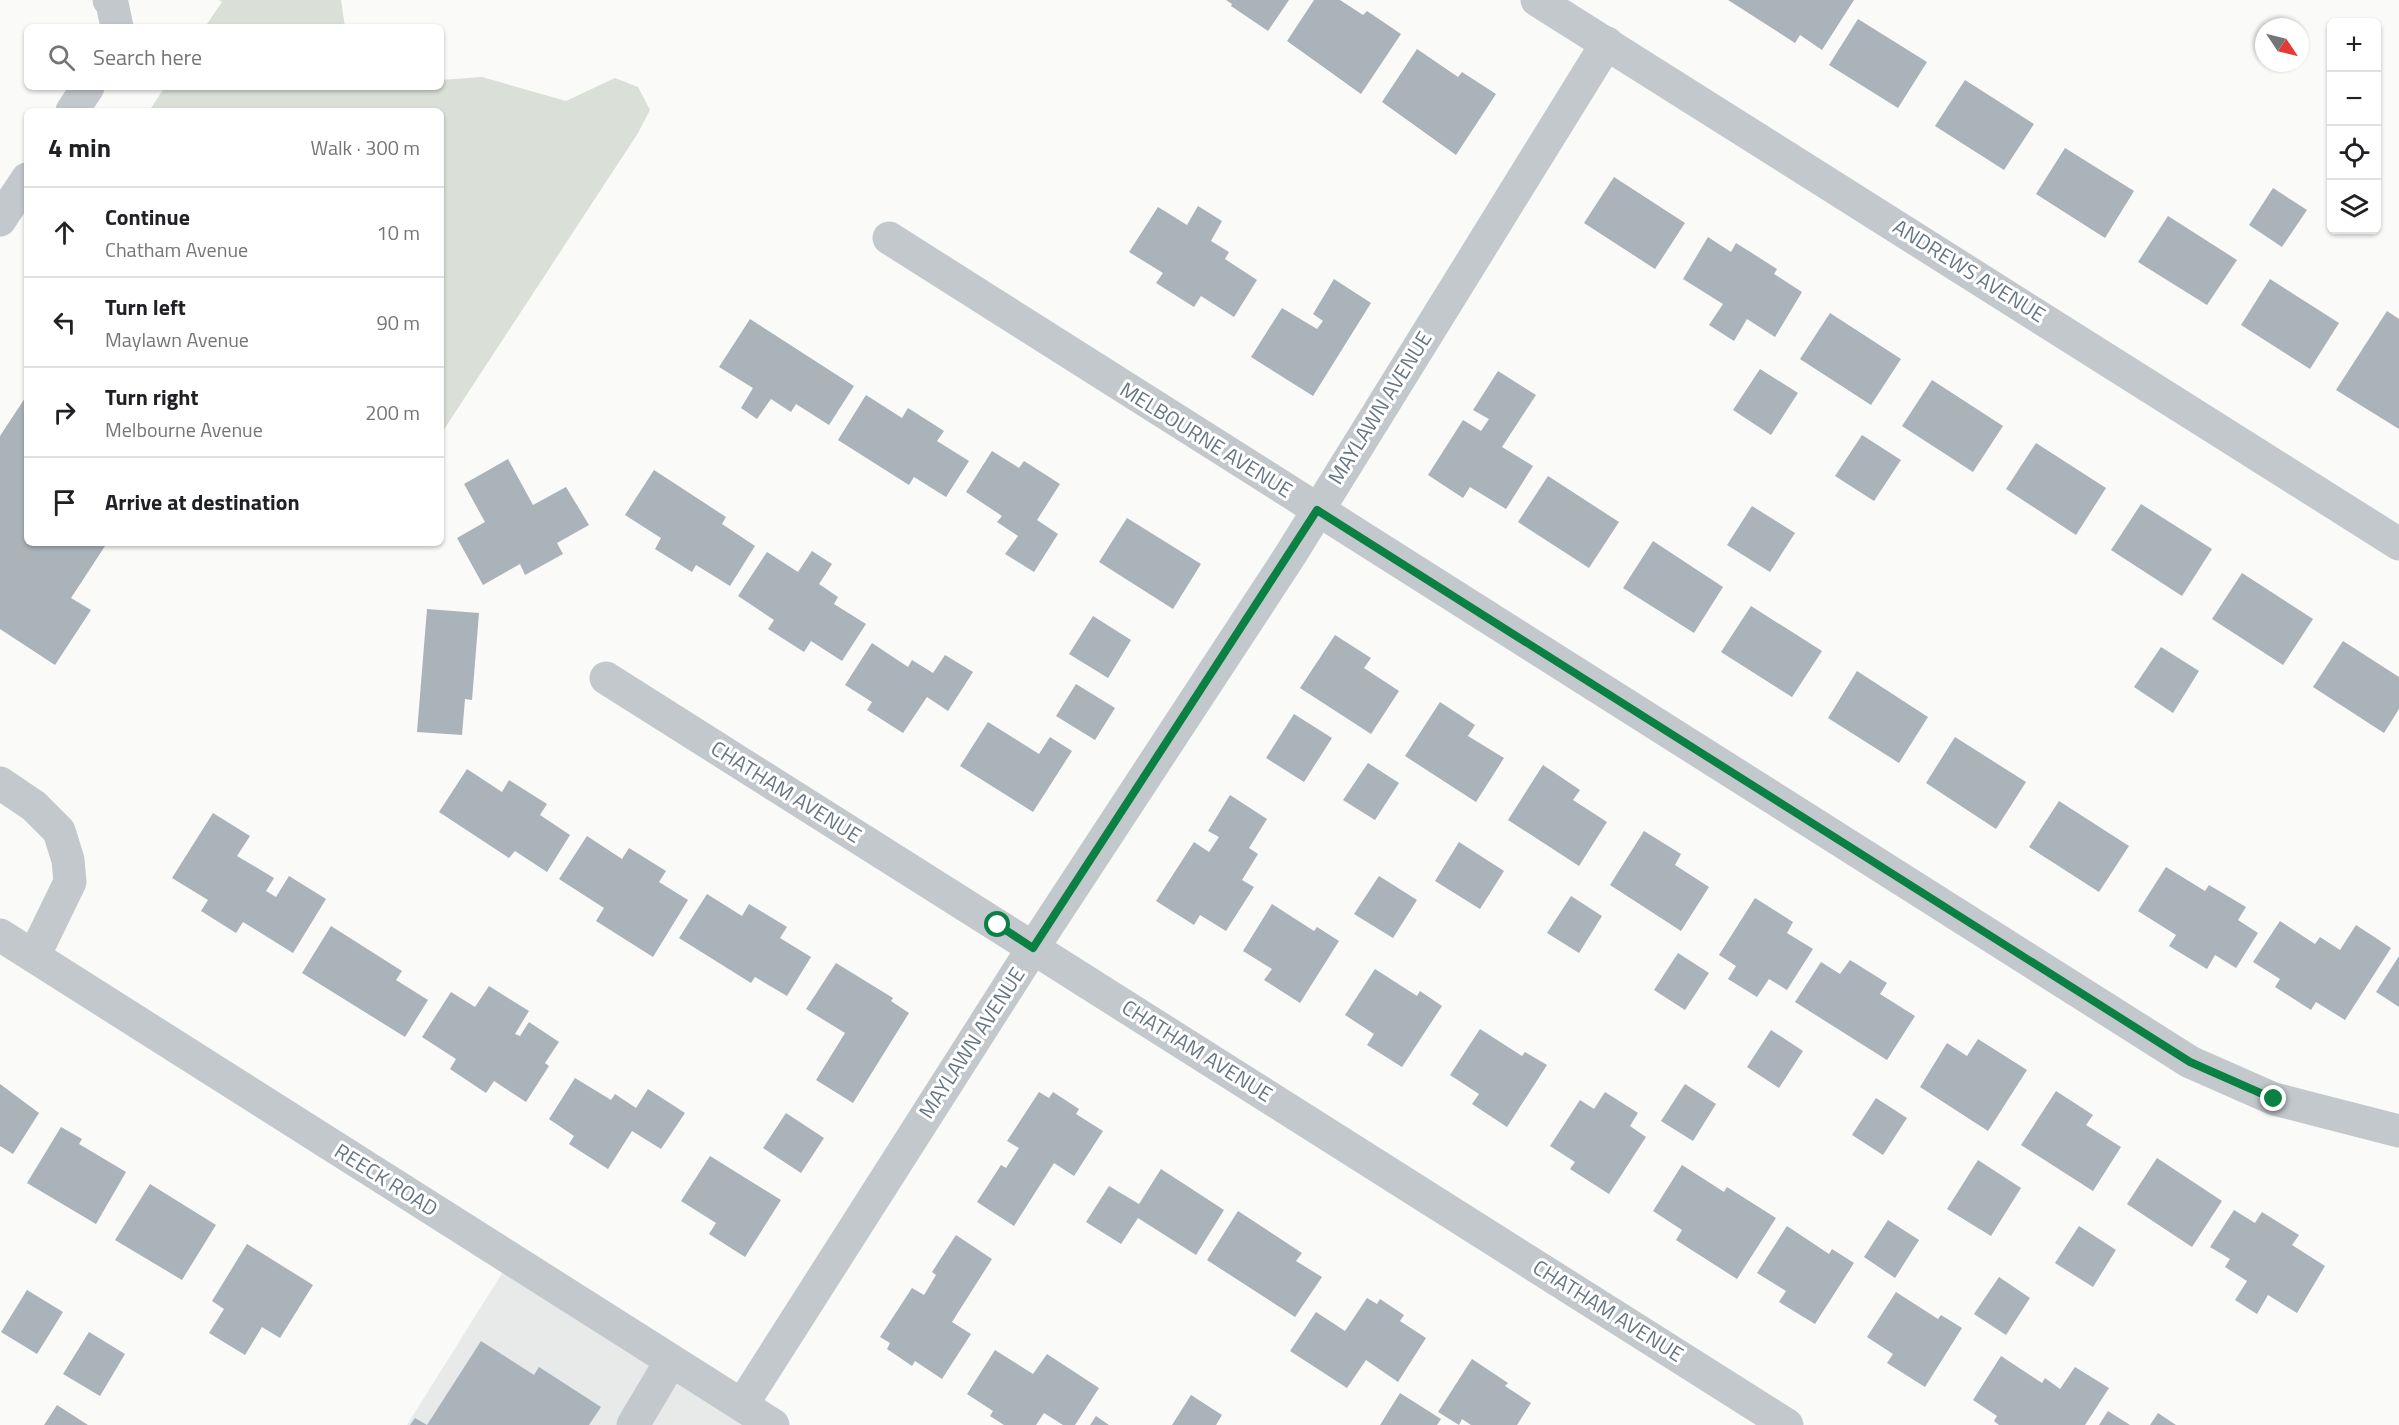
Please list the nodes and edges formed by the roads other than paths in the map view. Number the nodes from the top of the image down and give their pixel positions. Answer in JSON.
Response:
{"nodes":[{"id":1,"x":109,"y":0,"type":"edge"},
{"id":2,"x":1537,"y":0,"type":"edge"},
{"id":3,"x":116,"y":24,"type":"edge"},
{"id":4,"x":1606,"y":43,"type":"junction"},
{"id":5,"x":86,"y":90,"type":"edge"},
{"id":6,"x":74,"y":108,"type":"edge"},
{"id":7,"x":24,"y":184,"type":"edge"},
{"id":8,"x":0,"y":220,"type":"edge"},
{"id":9,"x":889,"y":238,"type":"dead end"},
{"id":10,"x":1317,"y":510,"type":"junction"},
{"id":11,"x":2399,"y":544,"type":"edge"},
{"id":12,"x":606,"y":678,"type":"dead end"},
{"id":13,"x":0,"y":783,"type":"edge"},
{"id":14,"x":0,"y":935,"type":"edge"},
{"id":15,"x":1033,"y":948,"type":"junction"},
{"id":16,"x":34,"y":956,"type":"junction"},
{"id":17,"x":2399,"y":1131,"type":"edge"},
{"id":18,"x":671,"y":1360,"type":"junction"},
{"id":19,"x":742,"y":1405,"type":"junction"},
{"id":20,"x":633,"y":1425,"type":"edge"},
{"id":21,"x":773,"y":1425,"type":"edge"},
{"id":22,"x":1787,"y":1425,"type":"edge"}],
"edges":[{"from":1,"to":3,"type":"street"},
{"from":2,"to":4,"type":"street","name":"ANDREWS AVENUE"},
{"from":4,"to":10,"type":"street","name":"MAYLAWN AVENUE"},
{"from":4,"to":11,"type":"street","name":"ANDREWS AVENUE"},
{"from":5,"to":6,"type":"street"},
{"from":7,"to":8,"type":"street"},
{"from":9,"to":10,"type":"street","name":"MELBOURNE AVENUE"},
{"from":10,"to":15,"type":"street","name":"MAYLAWN AVENUE"},
{"from":10,"to":17,"type":"street","name":"MELBOURNE AVENUE"},
{"from":12,"to":15,"type":"street","name":"CHATHAM AVENUE"},
{"from":13,"to":16,"type":"street"},
{"from":14,"to":16,"type":"street","name":"REECK ROAD"},
{"from":15,"to":19,"type":"street","name":"MAYLAWN AVENUE"},
{"from":15,"to":22,"type":"street","name":"CHATHAM AVENUE"},
{"from":16,"to":18,"type":"street","name":"REECK ROAD"},
{"from":18,"to":19,"type":"street","name":"REECK ROAD"},
{"from":18,"to":20,"type":"street"},
{"from":19,"to":21,"type":"street","name":"REECK ROAD"}]}
